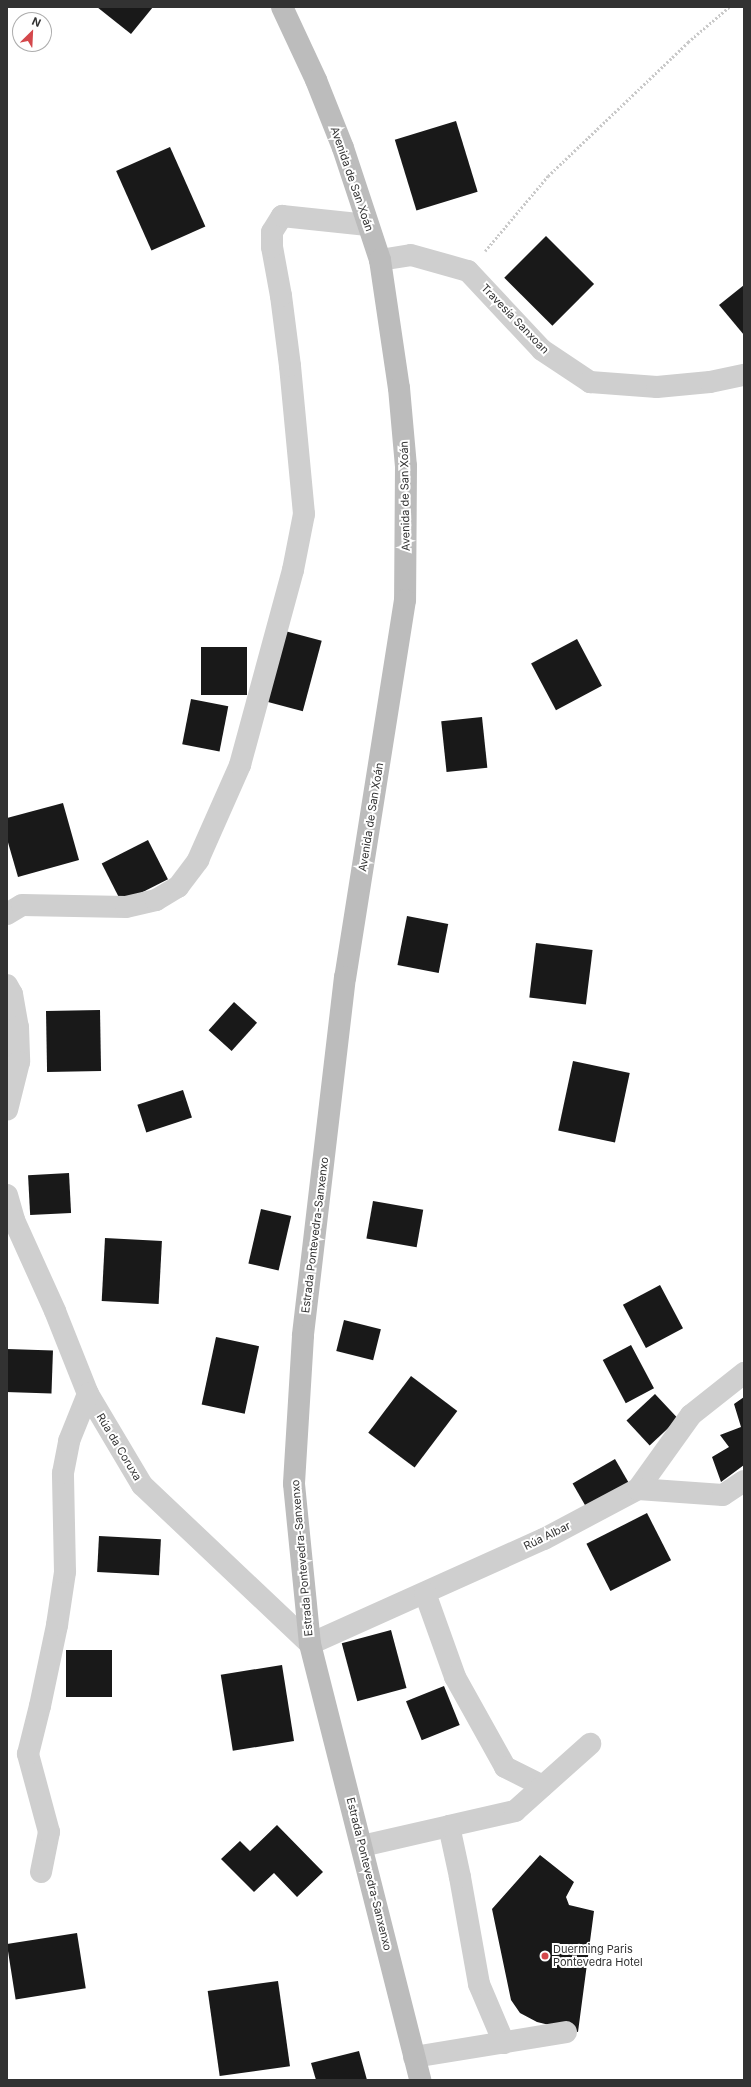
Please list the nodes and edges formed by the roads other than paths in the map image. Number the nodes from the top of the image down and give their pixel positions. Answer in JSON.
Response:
{"nodes":[{"id":1,"x":282,"y":7,"type":"edge"},
{"id":2,"x":368,"y":225,"type":"junction"},
{"id":3,"x":380,"y":260,"type":"junction"},
{"id":4,"x":744,"y":375,"type":"edge"},
{"id":5,"x":7,"y":914,"type":"edge"},
{"id":6,"x":345,"y":977,"type":"joint"},
{"id":7,"x":7,"y":984,"type":"edge"},
{"id":8,"x":7,"y":1110,"type":"edge"},
{"id":9,"x":7,"y":1195,"type":"edge"},
{"id":10,"x":744,"y":1373,"type":"edge"},
{"id":11,"x":88,"y":1394,"type":"junction"},
{"id":12,"x":744,"y":1481,"type":"edge"},
{"id":13,"x":638,"y":1489,"type":"junction"},
{"id":14,"x":425,"y":1593,"type":"junction"},
{"id":15,"x":310,"y":1644,"type":"junction"},
{"id":16,"x":590,"y":1744,"type":"dead end"},
{"id":17,"x":543,"y":1786,"type":"junction"},
{"id":18,"x":449,"y":1826,"type":"junction"},
{"id":19,"x":362,"y":1846,"type":"junction"},
{"id":20,"x":41,"y":1872,"type":"dead end"},
{"id":21,"x":566,"y":2032,"type":"dead end"},
{"id":22,"x":504,"y":2043,"type":"junction"},
{"id":23,"x":414,"y":2057,"type":"junction"},
{"id":24,"x":420,"y":2080,"type":"edge"}],
"edges":[{"from":1,"to":2,"type":"main road","name":"Avenida de San Xoán"},
{"from":2,"to":3,"type":"main road","name":"Avenida de San Xoán"},
{"from":2,"to":5,"type":"street"},
{"from":3,"to":4,"type":"street","name":"Travesía Sanxoan"},
{"from":3,"to":6,"type":"main road","name":"Avenida de San Xoán"},
{"from":6,"to":15,"type":"main road","name":"Estrada Pontevedra-Sanxenxo"},
{"from":7,"to":8,"type":"street"},
{"from":9,"to":11,"type":"street","name":"Rúa da Coruxa"},
{"from":10,"to":13,"type":"street","name":"Rúa Albar"},
{"from":11,"to":15,"type":"street","name":"Rúa da Coruxa"},
{"from":11,"to":20,"type":"street"},
{"from":12,"to":13,"type":"street"},
{"from":13,"to":14,"type":"street","name":"Rúa Albar"},
{"from":14,"to":15,"type":"street","name":"Rúa Albar"},
{"from":14,"to":17,"type":"street"},
{"from":15,"to":19,"type":"main road","name":"Estrada Pontevedra-Sanxenxo"},
{"from":16,"to":17,"type":"street"},
{"from":17,"to":18,"type":"street"},
{"from":18,"to":19,"type":"street"},
{"from":18,"to":22,"type":"street"},
{"from":19,"to":23,"type":"main road","name":"Estrada Pontevedra-Sanxenxo"},
{"from":21,"to":22,"type":"street"},
{"from":22,"to":23,"type":"street"},
{"from":23,"to":24,"type":"main road","name":"Estrada Pontevedra-Sanxenxo"}]}
